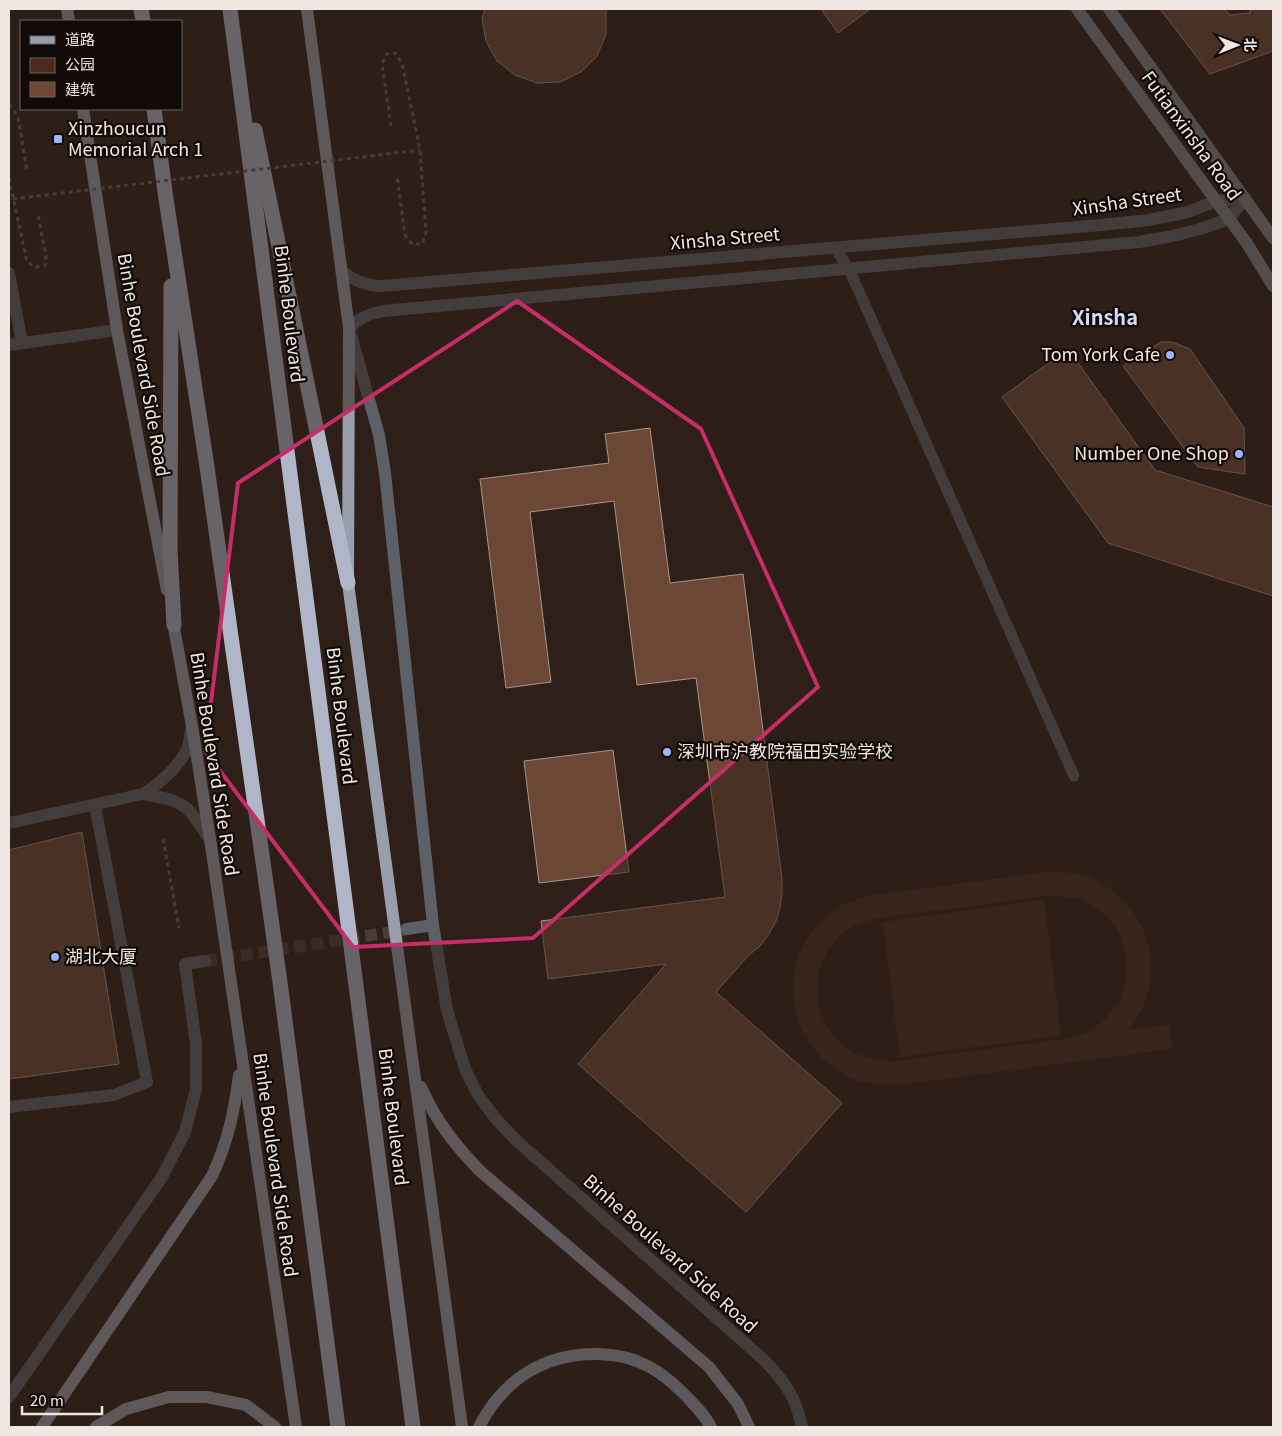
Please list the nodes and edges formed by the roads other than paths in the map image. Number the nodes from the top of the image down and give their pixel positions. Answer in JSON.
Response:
{"nodes":[{"id":1,"x":230,"y":9,"type":"edge"},
{"id":2,"x":307,"y":9,"type":"edge"},
{"id":3,"x":1078,"y":9,"type":"edge"},
{"id":4,"x":1110,"y":9,"type":"edge"},
{"id":5,"x":83,"y":110,"type":"edge"},
{"id":6,"x":154,"y":110,"type":"edge"},
{"id":7,"x":1245,"y":198,"type":"junction"},
{"id":8,"x":166,"y":199,"type":"junction"},
{"id":9,"x":1216,"y":201,"type":"junction"},
{"id":10,"x":1229,"y":219,"type":"junction"},
{"id":11,"x":1273,"y":238,"type":"edge"},
{"id":12,"x":835,"y":248,"type":"junction"},
{"id":13,"x":849,"y":269,"type":"junction"},
{"id":14,"x":341,"y":270,"type":"junction"},
{"id":15,"x":9,"y":273,"type":"edge"},
{"id":16,"x":1273,"y":286,"type":"edge"},
{"id":17,"x":349,"y":328,"type":"junction"},
{"id":18,"x":117,"y":330,"type":"junction"},
{"id":19,"x":22,"y":343,"type":"junction"},
{"id":20,"x":9,"y":345,"type":"edge"},
{"id":21,"x":348,"y":583,"type":"junction"},
{"id":22,"x":174,"y":625,"type":"junction"},
{"id":23,"x":192,"y":726,"type":"junction"},
{"id":24,"x":1074,"y":776,"type":"dead end"},
{"id":25,"x":143,"y":794,"type":"junction"},
{"id":26,"x":95,"y":805,"type":"junction"},
{"id":27,"x":9,"y":823,"type":"edge"},
{"id":28,"x":210,"y":839,"type":"junction"},
{"id":29,"x":433,"y":925,"type":"junction"},
{"id":30,"x":408,"y":929,"type":"tunnel mouth"},
{"id":31,"x":205,"y":961,"type":"tunnel mouth"},
{"id":32,"x":241,"y":1058,"type":"junction"},
{"id":33,"x":415,"y":1071,"type":"junction"},
{"id":34,"x":9,"y":1107,"type":"edge"},
{"id":35,"x":9,"y":1397,"type":"edge"},
{"id":36,"x":42,"y":1427,"type":"edge"},
{"id":37,"x":96,"y":1427,"type":"edge"},
{"id":38,"x":275,"y":1427,"type":"edge"},
{"id":39,"x":296,"y":1427,"type":"edge"},
{"id":40,"x":338,"y":1427,"type":"edge"},
{"id":41,"x":413,"y":1427,"type":"edge"},
{"id":42,"x":462,"y":1427,"type":"edge"},
{"id":43,"x":478,"y":1427,"type":"edge"},
{"id":44,"x":711,"y":1427,"type":"edge"},
{"id":45,"x":749,"y":1427,"type":"edge"},
{"id":46,"x":802,"y":1427,"type":"edge"}],
"edges":[{"from":1,"to":21,"type":"highway"},
{"from":1,"to":41,"type":"highway","name":"Binhe Boulevard"},
{"from":2,"to":14,"type":"main road","name":"Binhe Boulevard Side Road"},
{"from":3,"to":9,"type":"street","name":"Futianxinsha Road"},
{"from":4,"to":7,"type":"street","name":"Futianxinsha Road"},
{"from":5,"to":18,"type":"main road","name":"Binhe Boulevard Side Road"},
{"from":6,"to":8,"type":"highway"},
{"from":7,"to":9,"type":"street","name":"Xinsha Street"},
{"from":7,"to":10,"type":"street"},
{"from":7,"to":11,"type":"street","name":"Futianxinsha Road"},
{"from":8,"to":22,"type":"highway"},
{"from":8,"to":40,"type":"highway"},
{"from":9,"to":10,"type":"street","name":"Futianxinsha Road"},
{"from":9,"to":12,"type":"street","name":"Xinsha Street"},
{"from":10,"to":13,"type":"street"},
{"from":10,"to":16,"type":"street","name":"Futianxinsha Road"},
{"from":12,"to":13,"type":"lane"},
{"from":12,"to":14,"type":"street","name":"Xinsha Street"},
{"from":13,"to":17,"type":"street"},
{"from":13,"to":24,"type":"lane"},
{"from":14,"to":17,"type":"main road","name":"Binhe Boulevard Side Road"},
{"from":15,"to":19,"type":"street"},
{"from":17,"to":21,"type":"main road","name":"Binhe Boulevard Side Road"},
{"from":17,"to":29,"type":"street","name":"Binhe Boulevard Side Road"},
{"from":18,"to":19,"type":"street"},
{"from":18,"to":22,"type":"main road","name":"Binhe Boulevard Side Road"},
{"from":19,"to":20,"type":"street"},
{"from":21,"to":33,"type":"main road","name":"Binhe Boulevard Side Road"},
{"from":22,"to":23,"type":"main road","name":"Binhe Boulevard Side Road"},
{"from":23,"to":25,"type":"street"},
{"from":23,"to":28,"type":"main road","name":"Binhe Boulevard Side Road"},
{"from":25,"to":26,"type":"street"},
{"from":25,"to":28,"type":"street"},
{"from":26,"to":27,"type":"street"},
{"from":26,"to":34,"type":"street"},
{"from":28,"to":32,"type":"main road","name":"Binhe Boulevard Side Road"},
{"from":29,"to":30,"type":"street"},
{"from":29,"to":46,"type":"street","name":"Binhe Boulevard Side Road"},
{"from":31,"to":35,"type":"street"},
{"from":32,"to":36,"type":"main road"},
{"from":32,"to":39,"type":"main road","name":"Binhe Boulevard Side Road"},
{"from":33,"to":42,"type":"main road","name":"Binhe Boulevard Side Road"},
{"from":33,"to":45,"type":"main road"},
{"from":37,"to":38,"type":"main road"},
{"from":43,"to":44,"type":"main road"}]}
